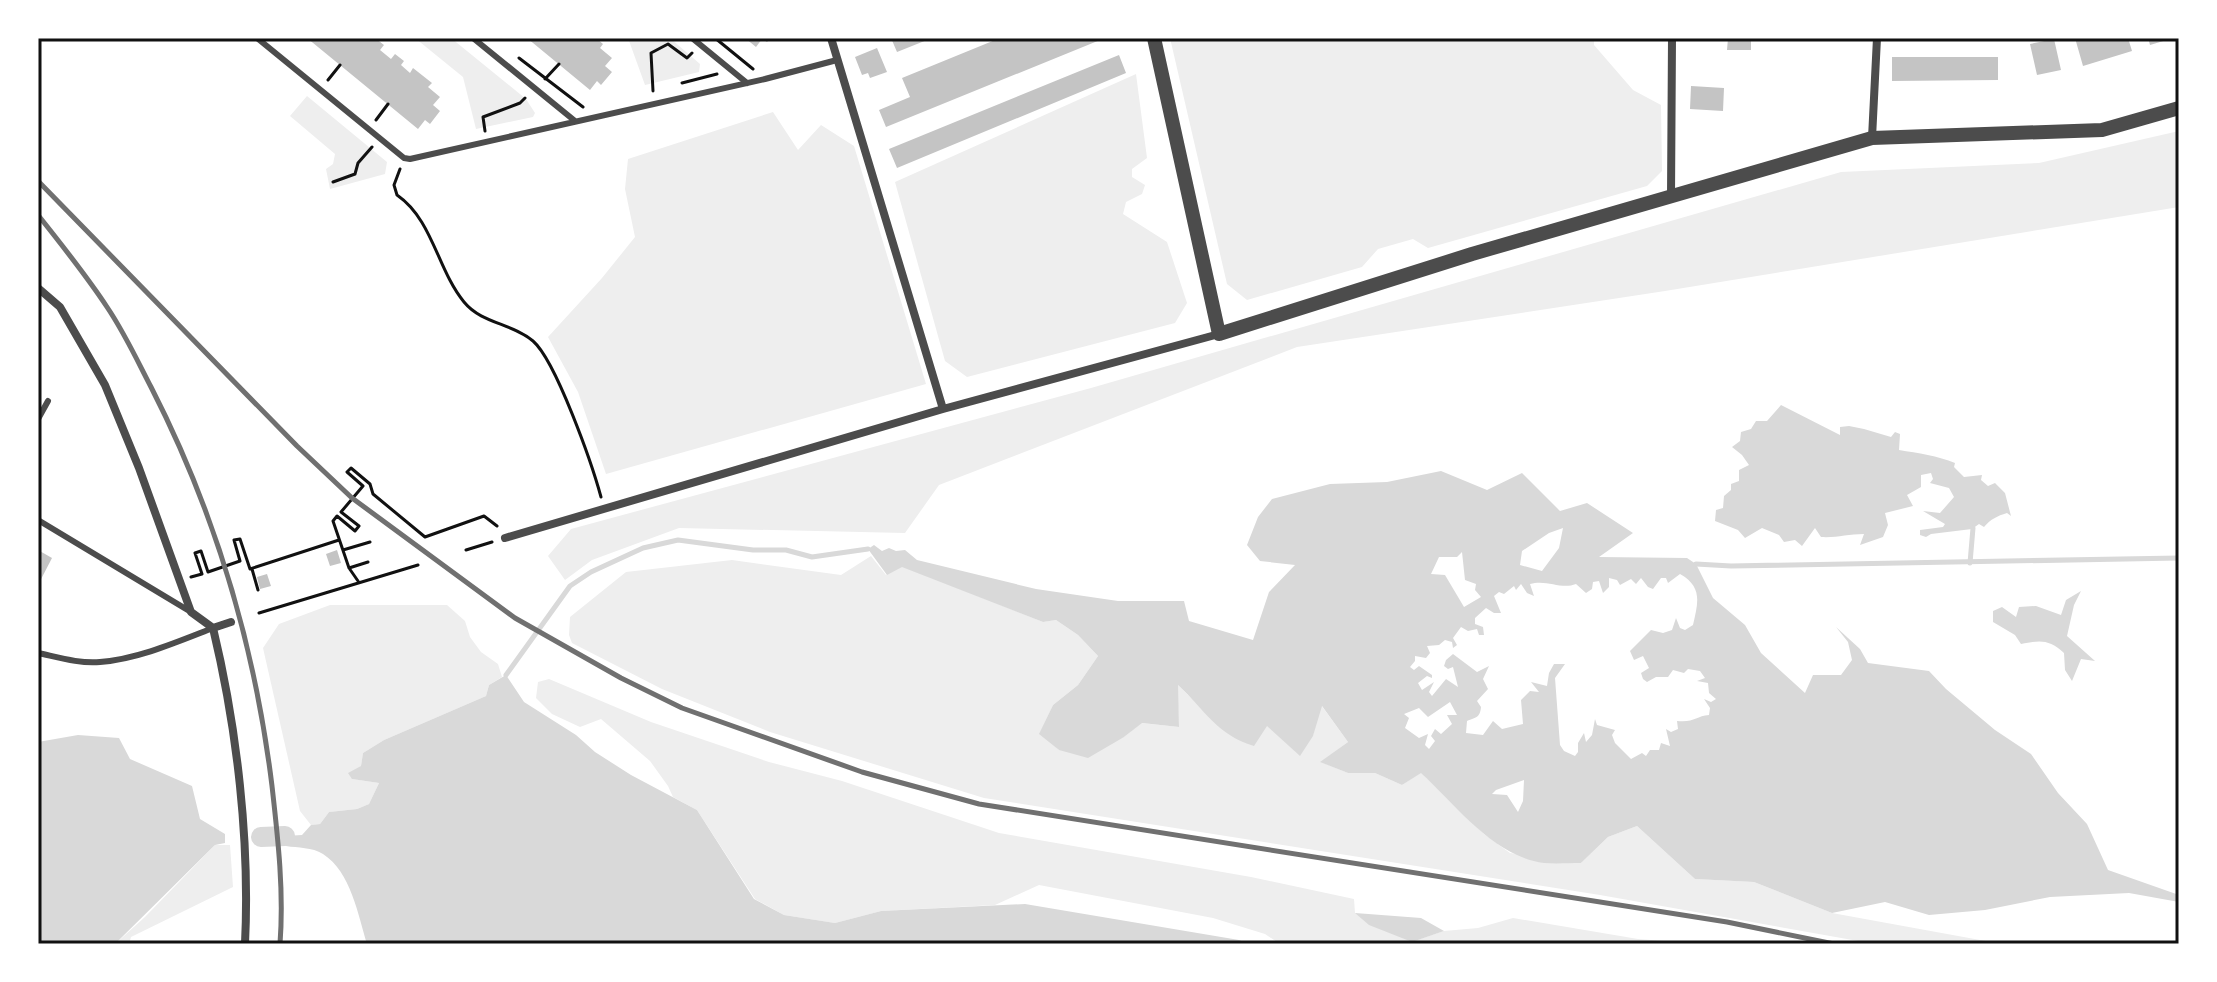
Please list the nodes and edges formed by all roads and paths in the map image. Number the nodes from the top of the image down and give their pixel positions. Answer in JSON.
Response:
{"nodes":[{"id":1,"x":257,"y":38,"type":"edge"},
{"id":2,"x":473,"y":38,"type":"edge"},
{"id":3,"x":692,"y":38,"type":"edge"},
{"id":4,"x":715,"y":38,"type":"edge"},
{"id":5,"x":831,"y":38,"type":"edge"},
{"id":6,"x":1154,"y":38,"type":"edge"},
{"id":7,"x":1672,"y":38,"type":"edge"},
{"id":8,"x":1877,"y":38,"type":"edge"},
{"id":9,"x":699,"y":44,"type":"junction"},
{"id":10,"x":508,"y":49,"type":"dead end"},
{"id":11,"x":837,"y":60,"type":"junction"},
{"id":12,"x":559,"y":64,"type":"dead end"},
{"id":13,"x":340,"y":65,"type":"dead end"},
{"id":14,"x":748,"y":65,"type":"junction"},
{"id":15,"x":731,"y":70,"type":"junction"},
{"id":16,"x":546,"y":79,"type":"junction"},
{"id":17,"x":765,"y":79,"type":"junction"},
{"id":18,"x":328,"y":80,"type":"dead end"},
{"id":19,"x":747,"y":83,"type":"junction"},
{"id":20,"x":681,"y":84,"type":"dead end"},
{"id":21,"x":536,"y":89,"type":"junction"},
{"id":22,"x":653,"y":92,"type":"dead end"},
{"id":23,"x":388,"y":104,"type":"dead end"},
{"id":24,"x":582,"y":107,"type":"junction"},
{"id":25,"x":2179,"y":108,"type":"edge"},
{"id":26,"x":590,"y":109,"type":"dead end"},
{"id":27,"x":565,"y":112,"type":"junction"},
{"id":28,"x":575,"y":121,"type":"junction"},
{"id":29,"x":485,"y":132,"type":"dead end"},
{"id":30,"x":380,"y":138,"type":"junction"},
{"id":31,"x":1872,"y":138,"type":"junction"},
{"id":32,"x":404,"y":158,"type":"junction"},
{"id":33,"x":333,"y":182,"type":"dead end"},
{"id":34,"x":1671,"y":196,"type":"junction"},
{"id":35,"x":38,"y":288,"type":"edge"},
{"id":36,"x":1219,"y":334,"type":"junction"},
{"id":37,"x":48,"y":401,"type":"dead end"},
{"id":38,"x":943,"y":409,"type":"junction"},
{"id":39,"x":38,"y":419,"type":"edge"},
{"id":40,"x":601,"y":497,"type":"dead end"},
{"id":41,"x":38,"y":520,"type":"edge"},
{"id":42,"x":498,"y":526,"type":"dead end"},
{"id":43,"x":505,"y":538,"type":"joint"},
{"id":44,"x":339,"y":540,"type":"junction"},
{"id":45,"x":370,"y":542,"type":"dead end"},
{"id":46,"x":343,"y":550,"type":"junction"},
{"id":47,"x":466,"y":550,"type":"dead end"},
{"id":48,"x":368,"y":562,"type":"dead end"},
{"id":49,"x":418,"y":565,"type":"dead end"},
{"id":50,"x":349,"y":568,"type":"junction"},
{"id":51,"x":252,"y":569,"type":"junction"},
{"id":52,"x":180,"y":581,"type":"junction"},
{"id":53,"x":359,"y":583,"type":"junction"},
{"id":54,"x":258,"y":590,"type":"dead end"},
{"id":55,"x":191,"y":612,"type":"junction"},
{"id":56,"x":259,"y":613,"type":"dead end"},
{"id":57,"x":231,"y":622,"type":"dead end"},
{"id":58,"x":213,"y":628,"type":"junction"},
{"id":59,"x":38,"y":653,"type":"edge"},
{"id":60,"x":245,"y":944,"type":"edge"}],
"edges":[{"from":1,"to":30,"type":"lane"},
{"from":2,"to":21,"type":"lane"},
{"from":3,"to":9,"type":"lane"},
{"from":4,"to":14,"type":"path"},
{"from":5,"to":11,"type":"street"},
{"from":6,"to":36,"type":"street"},
{"from":7,"to":34,"type":"street"},
{"from":8,"to":31,"type":"street"},
{"from":9,"to":15,"type":"lane"},
{"from":9,"to":22,"type":"path"},
{"from":10,"to":16,"type":"path"},
{"from":11,"to":17,"type":"lane"},
{"from":11,"to":38,"type":"street"},
{"from":12,"to":16,"type":"path"},
{"from":13,"to":18,"type":"path"},
{"from":14,"to":15,"type":"path"},
{"from":14,"to":17,"type":"path"},
{"from":15,"to":19,"type":"lane"},
{"from":15,"to":20,"type":"path"},
{"from":16,"to":21,"type":"path"},
{"from":16,"to":24,"type":"path"},
{"from":17,"to":19,"type":"lane"},
{"from":19,"to":28,"type":"lane"},
{"from":21,"to":27,"type":"lane"},
{"from":21,"to":29,"type":"path"},
{"from":23,"to":30,"type":"path"},
{"from":24,"to":26,"type":"path"},
{"from":24,"to":27,"type":"path"},
{"from":25,"to":31,"type":"street"},
{"from":27,"to":28,"type":"lane"},
{"from":28,"to":32,"type":"lane"},
{"from":30,"to":32,"type":"lane"},
{"from":30,"to":33,"type":"path"},
{"from":31,"to":34,"type":"street"},
{"from":32,"to":40,"type":"path"},
{"from":34,"to":36,"type":"street"},
{"from":35,"to":52,"type":"street"},
{"from":36,"to":38,"type":"street"},
{"from":37,"to":39,"type":"lane"},
{"from":38,"to":43,"type":"street"},
{"from":41,"to":55,"type":"lane"},
{"from":42,"to":44,"type":"path"},
{"from":43,"to":47,"type":"path"},
{"from":44,"to":46,"type":"path"},
{"from":44,"to":51,"type":"path"},
{"from":45,"to":46,"type":"path"},
{"from":46,"to":50,"type":"path"},
{"from":48,"to":50,"type":"path"},
{"from":49,"to":53,"type":"path"},
{"from":50,"to":53,"type":"path"},
{"from":51,"to":52,"type":"path"},
{"from":51,"to":54,"type":"path"},
{"from":52,"to":55,"type":"street"},
{"from":53,"to":56,"type":"path"},
{"from":55,"to":58,"type":"street"},
{"from":57,"to":58,"type":"street"},
{"from":58,"to":59,"type":"lane"},
{"from":58,"to":60,"type":"street"}]}
